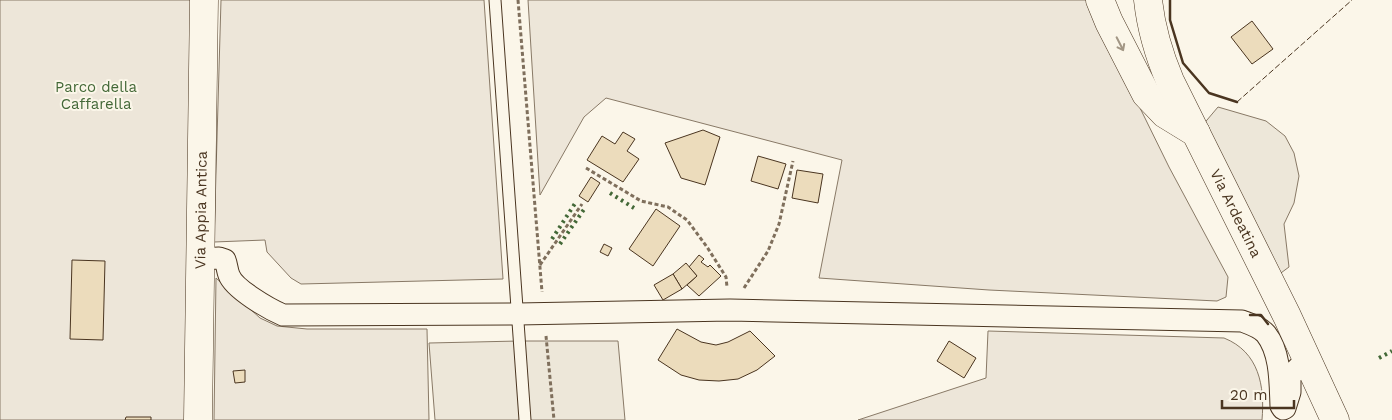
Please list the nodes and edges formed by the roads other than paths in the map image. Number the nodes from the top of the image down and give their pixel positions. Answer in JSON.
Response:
{"nodes":[{"id":1,"x":204,"y":0,"type":"edge"},
{"id":2,"x":495,"y":0,"type":"edge"},
{"id":3,"x":1100,"y":0,"type":"edge"},
{"id":4,"x":1148,"y":0,"type":"edge"},
{"id":5,"x":1196,"y":133,"type":"junction"},
{"id":6,"x":200,"y":259,"type":"junction"},
{"id":7,"x":518,"y":314,"type":"junction"},
{"id":8,"x":1307,"y":359,"type":"junction"},
{"id":9,"x":1332,"y":419,"type":"edge"},
{"id":10,"x":198,"y":420,"type":"edge"},
{"id":11,"x":525,"y":420,"type":"edge"}],
"edges":[{"from":1,"to":6,"type":"main road","name":"Via Appia Antica"},
{"from":2,"to":7,"type":"lane"},
{"from":3,"to":5,"type":"main road","one_way":true},
{"from":4,"to":5,"type":"main road","name":"Via Ardeatina"},
{"from":5,"to":8,"type":"main road","name":"Via Ardeatina"},
{"from":6,"to":7,"type":"street"},
{"from":6,"to":10,"type":"main road","name":"Via Appia Antica"},
{"from":7,"to":8,"type":"street"},
{"from":7,"to":11,"type":"lane"},
{"from":8,"to":9,"type":"main road","name":"Via Ardeatina"}]}
